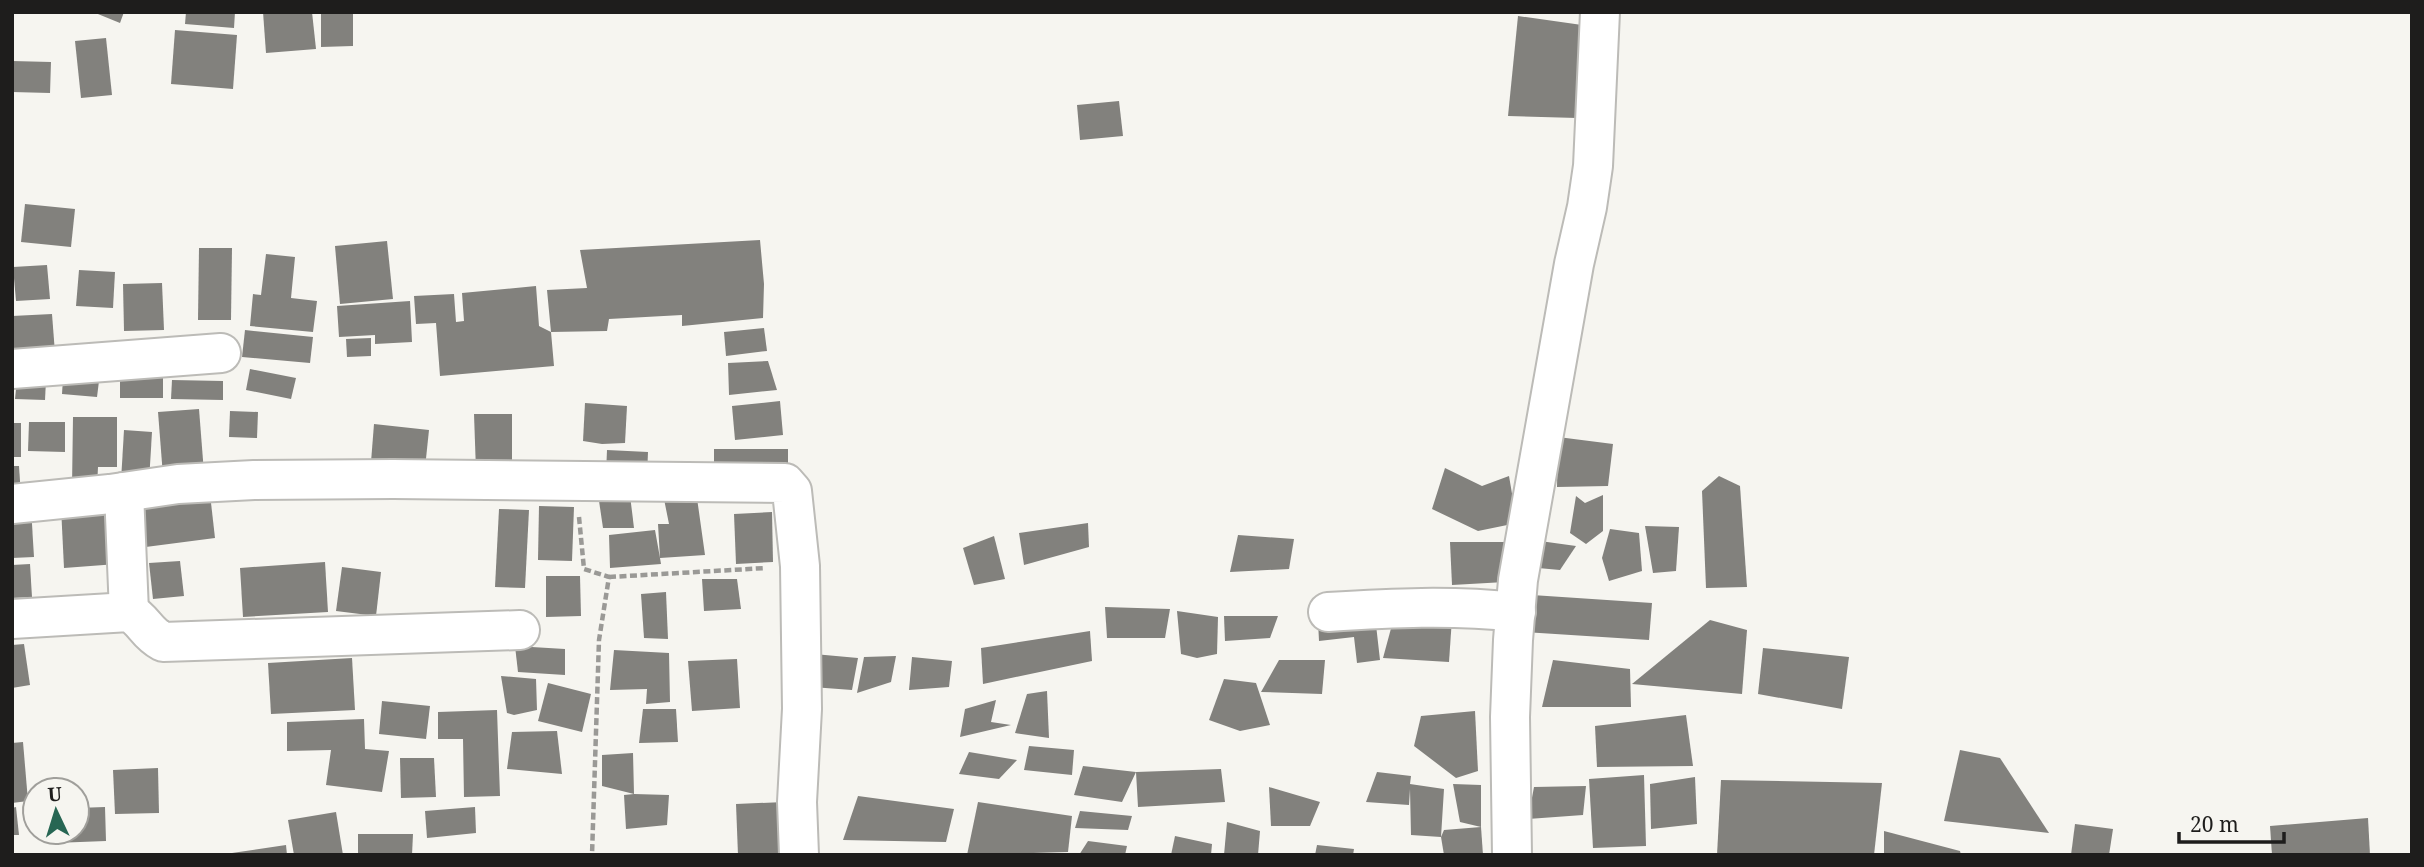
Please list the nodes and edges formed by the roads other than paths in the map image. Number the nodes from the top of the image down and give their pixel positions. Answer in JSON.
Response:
{"nodes":[{"id":1,"x":1600,"y":12,"type":"edge"},
{"id":2,"x":221,"y":353,"type":"dead end"},
{"id":3,"x":12,"y":369,"type":"edge"},
{"id":4,"x":124,"y":492,"type":"junction"},
{"id":5,"x":12,"y":504,"type":"edge"},
{"id":6,"x":129,"y":612,"type":"junction"},
{"id":7,"x":1328,"y":612,"type":"dead end"},
{"id":8,"x":1516,"y":612,"type":"junction"},
{"id":9,"x":12,"y":619,"type":"edge"},
{"id":10,"x":520,"y":630,"type":"dead end"},
{"id":11,"x":799,"y":855,"type":"edge"},
{"id":12,"x":1512,"y":855,"type":"edge"}],
"edges":[{"from":1,"to":8,"type":"street"},
{"from":2,"to":3,"type":"street"},
{"from":4,"to":5,"type":"street"},
{"from":4,"to":6,"type":"street"},
{"from":4,"to":11,"type":"street"},
{"from":6,"to":9,"type":"street"},
{"from":6,"to":10,"type":"street"},
{"from":7,"to":8,"type":"street"},
{"from":8,"to":12,"type":"street"}]}
